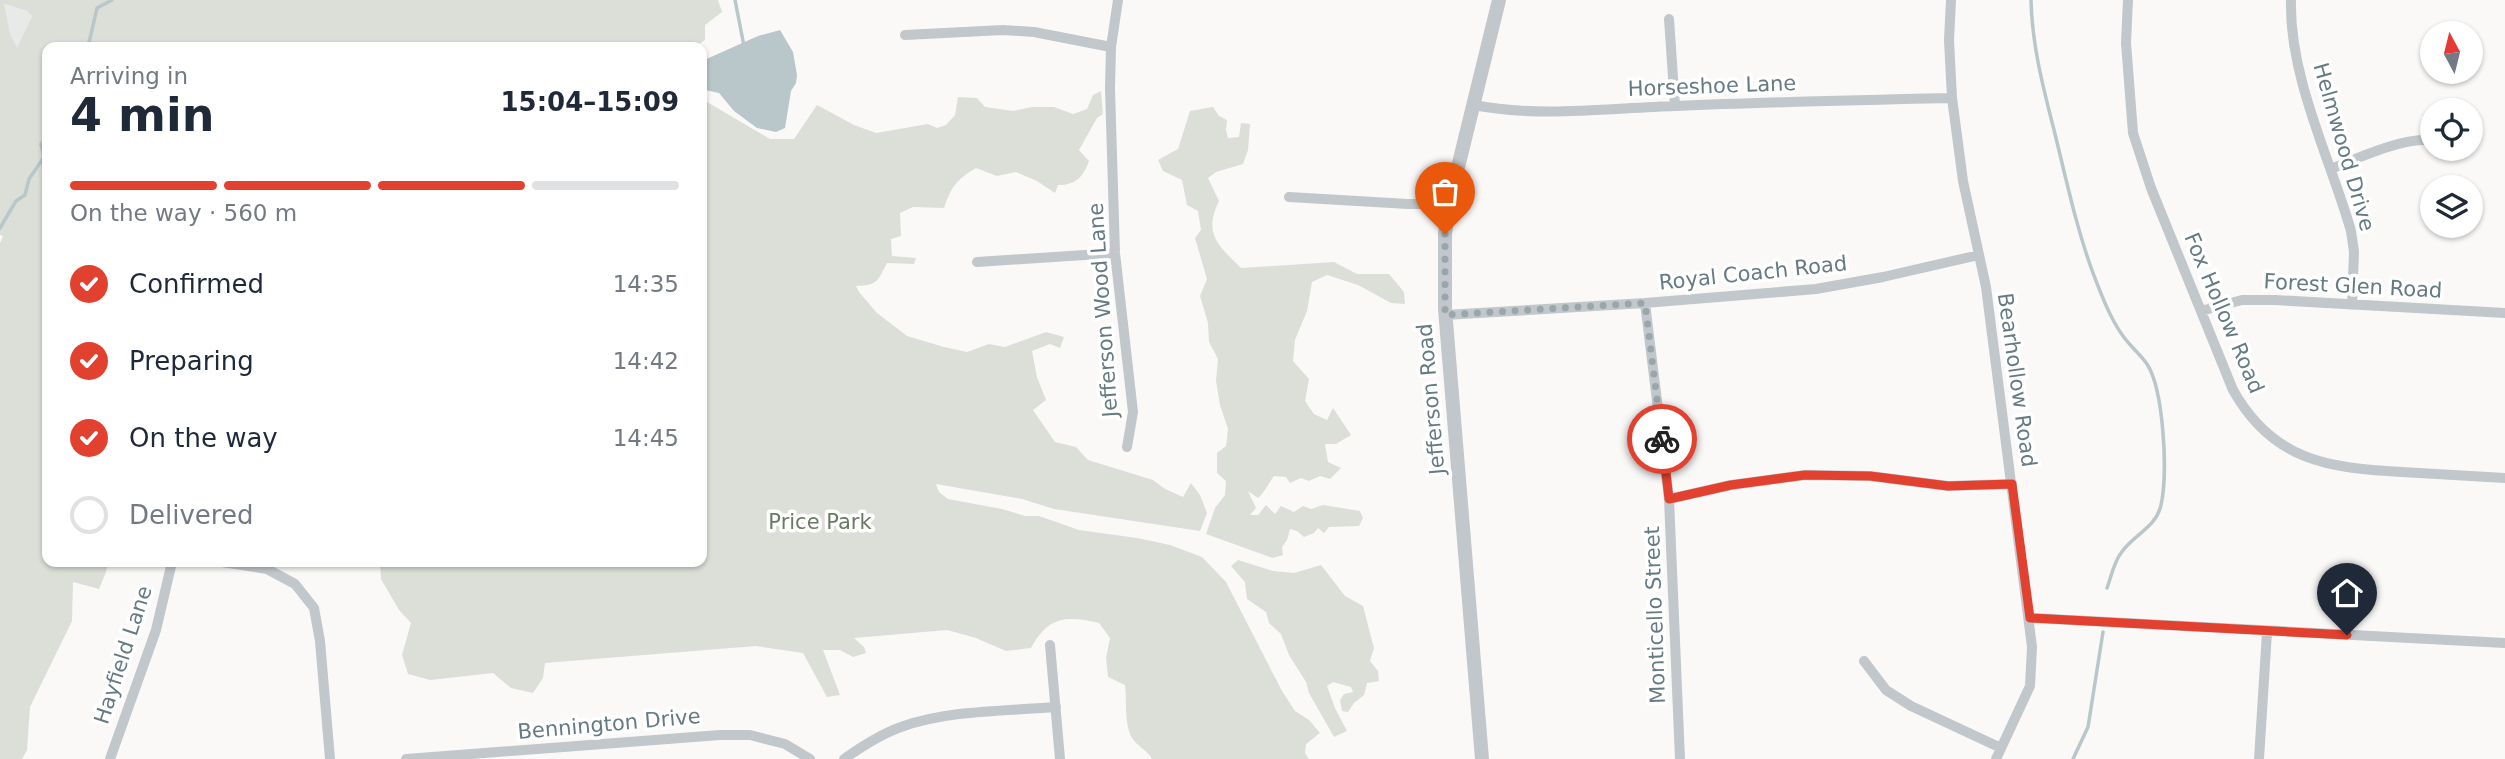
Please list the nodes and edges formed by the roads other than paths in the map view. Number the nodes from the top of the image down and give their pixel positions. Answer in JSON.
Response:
{"nodes":[{"id":1,"x":1118,"y":0,"type":"edge"},
{"id":2,"x":1499,"y":0,"type":"edge"},
{"id":3,"x":1951,"y":0,"type":"edge"},
{"id":4,"x":2128,"y":0,"type":"edge"},
{"id":5,"x":2291,"y":0,"type":"edge"},
{"id":6,"x":1669,"y":19,"type":"dead end"},
{"id":7,"x":905,"y":36,"type":"dead end"},
{"id":8,"x":1111,"y":47,"type":"junction"},
{"id":9,"x":1952,"y":97,"type":"junction"},
{"id":10,"x":1474,"y":105,"type":"junction"},
{"id":11,"x":1675,"y":106,"type":"junction"},
{"id":12,"x":2420,"y":141,"type":"edge"},
{"id":13,"x":2331,"y":169,"type":"junction"},
{"id":14,"x":1289,"y":197,"type":"dead end"},
{"id":15,"x":1449,"y":204,"type":"junction"},
{"id":16,"x":1115,"y":253,"type":"junction"},
{"id":17,"x":1979,"y":255,"type":"junction"},
{"id":18,"x":977,"y":262,"type":"dead end"},
{"id":19,"x":1645,"y":303,"type":"junction"},
{"id":20,"x":2352,"y":305,"type":"junction"},
{"id":21,"x":2201,"y":310,"type":"junction"},
{"id":22,"x":2505,"y":313,"type":"edge"},
{"id":23,"x":1445,"y":315,"type":"junction"},
{"id":24,"x":1127,"y":447,"type":"dead end"},
{"id":25,"x":2505,"y":478,"type":"edge"},
{"id":26,"x":2012,"y":484,"type":"junction"},
{"id":27,"x":1669,"y":499,"type":"junction"},
{"id":28,"x":171,"y":567,"type":"edge"},
{"id":29,"x":254,"y":567,"type":"edge"},
{"id":30,"x":2030,"y":618,"type":"junction"},
{"id":31,"x":2267,"y":632,"type":"junction"},
{"id":32,"x":2505,"y":643,"type":"edge"},
{"id":33,"x":1050,"y":645,"type":"dead end"},
{"id":34,"x":1864,"y":661,"type":"dead end"},
{"id":35,"x":1056,"y":707,"type":"junction"},
{"id":36,"x":1998,"y":754,"type":"edge"},
{"id":37,"x":530,"y":755,"type":"edge"},
{"id":38,"x":110,"y":759,"type":"edge"},
{"id":39,"x":330,"y":759,"type":"edge"},
{"id":40,"x":406,"y":759,"type":"edge"},
{"id":41,"x":810,"y":759,"type":"edge"},
{"id":42,"x":844,"y":759,"type":"edge"},
{"id":43,"x":1060,"y":759,"type":"edge"},
{"id":44,"x":1482,"y":759,"type":"edge"},
{"id":45,"x":1680,"y":759,"type":"edge"},
{"id":46,"x":2259,"y":759,"type":"edge"}],
"edges":[{"from":1,"to":8,"type":"street"},
{"from":2,"to":10,"type":"street","name":"Jefferson Road"},
{"from":3,"to":9,"type":"street","name":"Bearhollow Road"},
{"from":4,"to":21,"type":"street","name":"Fox Hollow Road"},
{"from":5,"to":13,"type":"street","name":"Helmwood Drive"},
{"from":6,"to":11,"type":"street"},
{"from":7,"to":8,"type":"street"},
{"from":8,"to":16,"type":"street","name":"Jefferson Wood Lane"},
{"from":9,"to":11,"type":"street","name":"Horseshoe Lane"},
{"from":9,"to":17,"type":"street","name":"Bearhollow Road"},
{"from":10,"to":11,"type":"street","name":"Horseshoe Lane"},
{"from":10,"to":15,"type":"street","name":"Jefferson Road"},
{"from":12,"to":13,"type":"street"},
{"from":13,"to":20,"type":"street","name":"Helmwood Drive"},
{"from":14,"to":15,"type":"street"},
{"from":15,"to":23,"type":"street","name":"Jefferson Road"},
{"from":16,"to":18,"type":"street"},
{"from":16,"to":24,"type":"street","name":"Jefferson Wood Lane"},
{"from":17,"to":19,"type":"street","name":"Royal Coach Road"},
{"from":17,"to":26,"type":"street","name":"Bearhollow Road"},
{"from":19,"to":23,"type":"street","name":"Royal Coach Road"},
{"from":19,"to":27,"type":"street","name":"Monticello Street"},
{"from":20,"to":21,"type":"street","name":"Forest Glen Road"},
{"from":20,"to":22,"type":"street","name":"Forest Glen Road"},
{"from":21,"to":25,"type":"street","name":"Fox Hollow Road"},
{"from":23,"to":44,"type":"street","name":"Jefferson Road"},
{"from":26,"to":27,"type":"street"},
{"from":26,"to":30,"type":"street","name":"Bearhollow Road"},
{"from":27,"to":45,"type":"street","name":"Monticello Street"},
{"from":28,"to":38,"type":"street","name":"Hayfield Lane"},
{"from":29,"to":39,"type":"street"},
{"from":30,"to":31,"type":"street"},
{"from":30,"to":36,"type":"street","name":"Bearhollow Road"},
{"from":31,"to":32,"type":"street"},
{"from":31,"to":46,"type":"street"},
{"from":33,"to":35,"type":"street"},
{"from":34,"to":36,"type":"street"},
{"from":35,"to":42,"type":"street"},
{"from":35,"to":43,"type":"street"},
{"from":37,"to":40,"type":"street","name":"Bennington Drive"},
{"from":37,"to":41,"type":"street","name":"Bennington Drive"}]}
